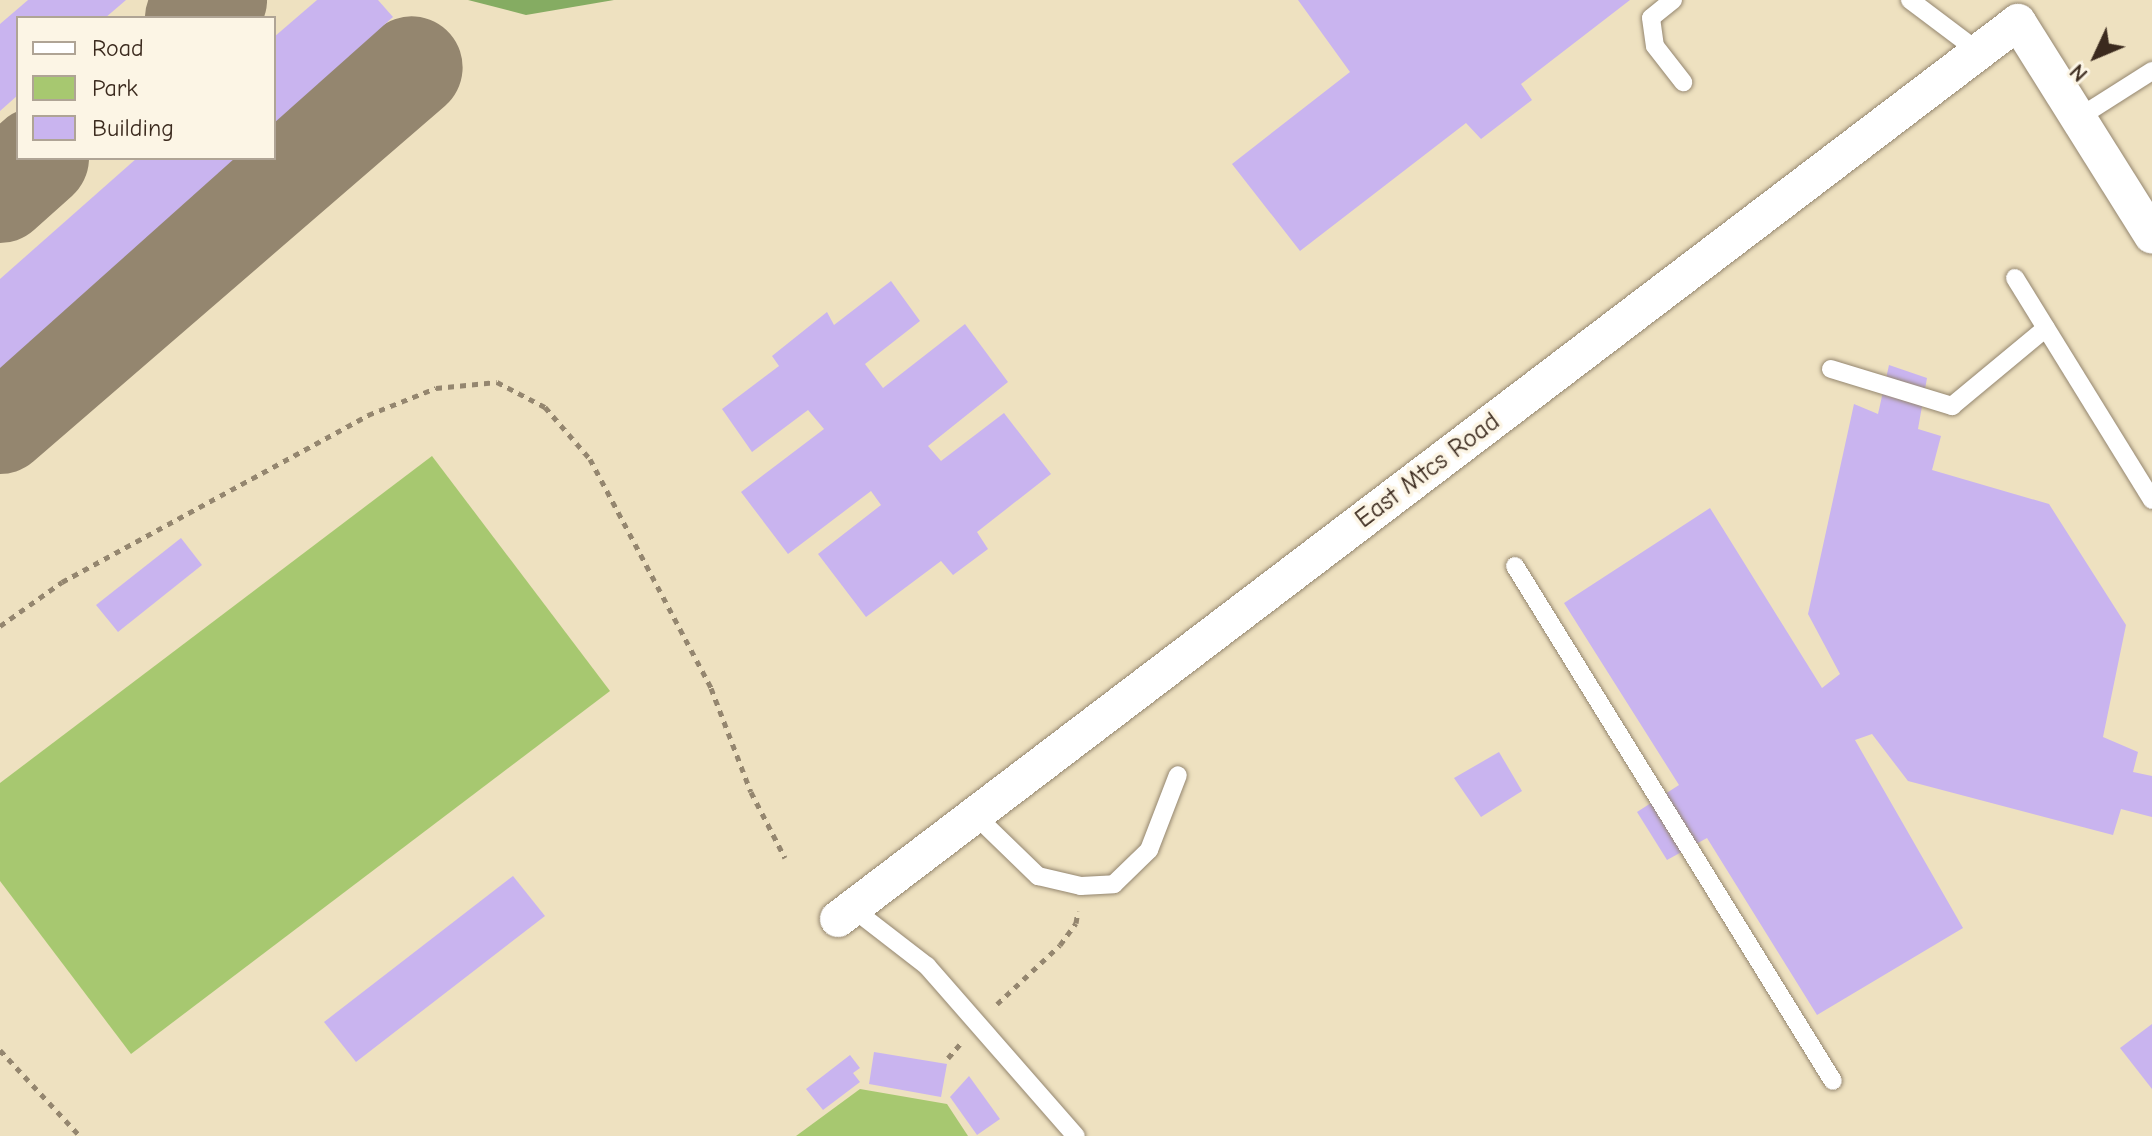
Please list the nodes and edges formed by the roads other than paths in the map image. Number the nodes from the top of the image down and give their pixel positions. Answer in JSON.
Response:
{"nodes":[{"id":1,"x":1673,"y":0,"type":"edge"},
{"id":2,"x":1910,"y":0,"type":"edge"},
{"id":3,"x":1979,"y":52,"type":"junction"},
{"id":4,"x":2152,"y":71,"type":"edge"},
{"id":5,"x":1683,"y":82,"type":"dead end"},
{"id":6,"x":2078,"y":118,"type":"junction"},
{"id":7,"x":2152,"y":236,"type":"edge"},
{"id":8,"x":2015,"y":278,"type":"dead end"},
{"id":9,"x":2046,"y":328,"type":"junction"},
{"id":10,"x":1831,"y":369,"type":"dead end"},
{"id":11,"x":2152,"y":500,"type":"edge"},
{"id":12,"x":1515,"y":566,"type":"dead end"},
{"id":13,"x":1178,"y":775,"type":"dead end"},
{"id":14,"x":975,"y":815,"type":"junction"},
{"id":15,"x":845,"y":913,"type":"joint"},
{"id":16,"x":1833,"y":1081,"type":"dead end"},
{"id":17,"x":1076,"y":1136,"type":"edge"}],
"edges":[{"from":1,"to":5,"type":"lane"},
{"from":2,"to":3,"type":"lane"},
{"from":3,"to":6,"type":"street","name":"East Mtcs Road"},
{"from":3,"to":14,"type":"street","name":"East Mtcs Road"},
{"from":4,"to":6,"type":"lane"},
{"from":6,"to":7,"type":"street"},
{"from":8,"to":9,"type":"lane"},
{"from":9,"to":10,"type":"lane"},
{"from":9,"to":11,"type":"lane"},
{"from":12,"to":16,"type":"lane"},
{"from":13,"to":14,"type":"lane"},
{"from":14,"to":15,"type":"street","name":"East Mtcs Road"},
{"from":15,"to":17,"type":"lane"}]}
